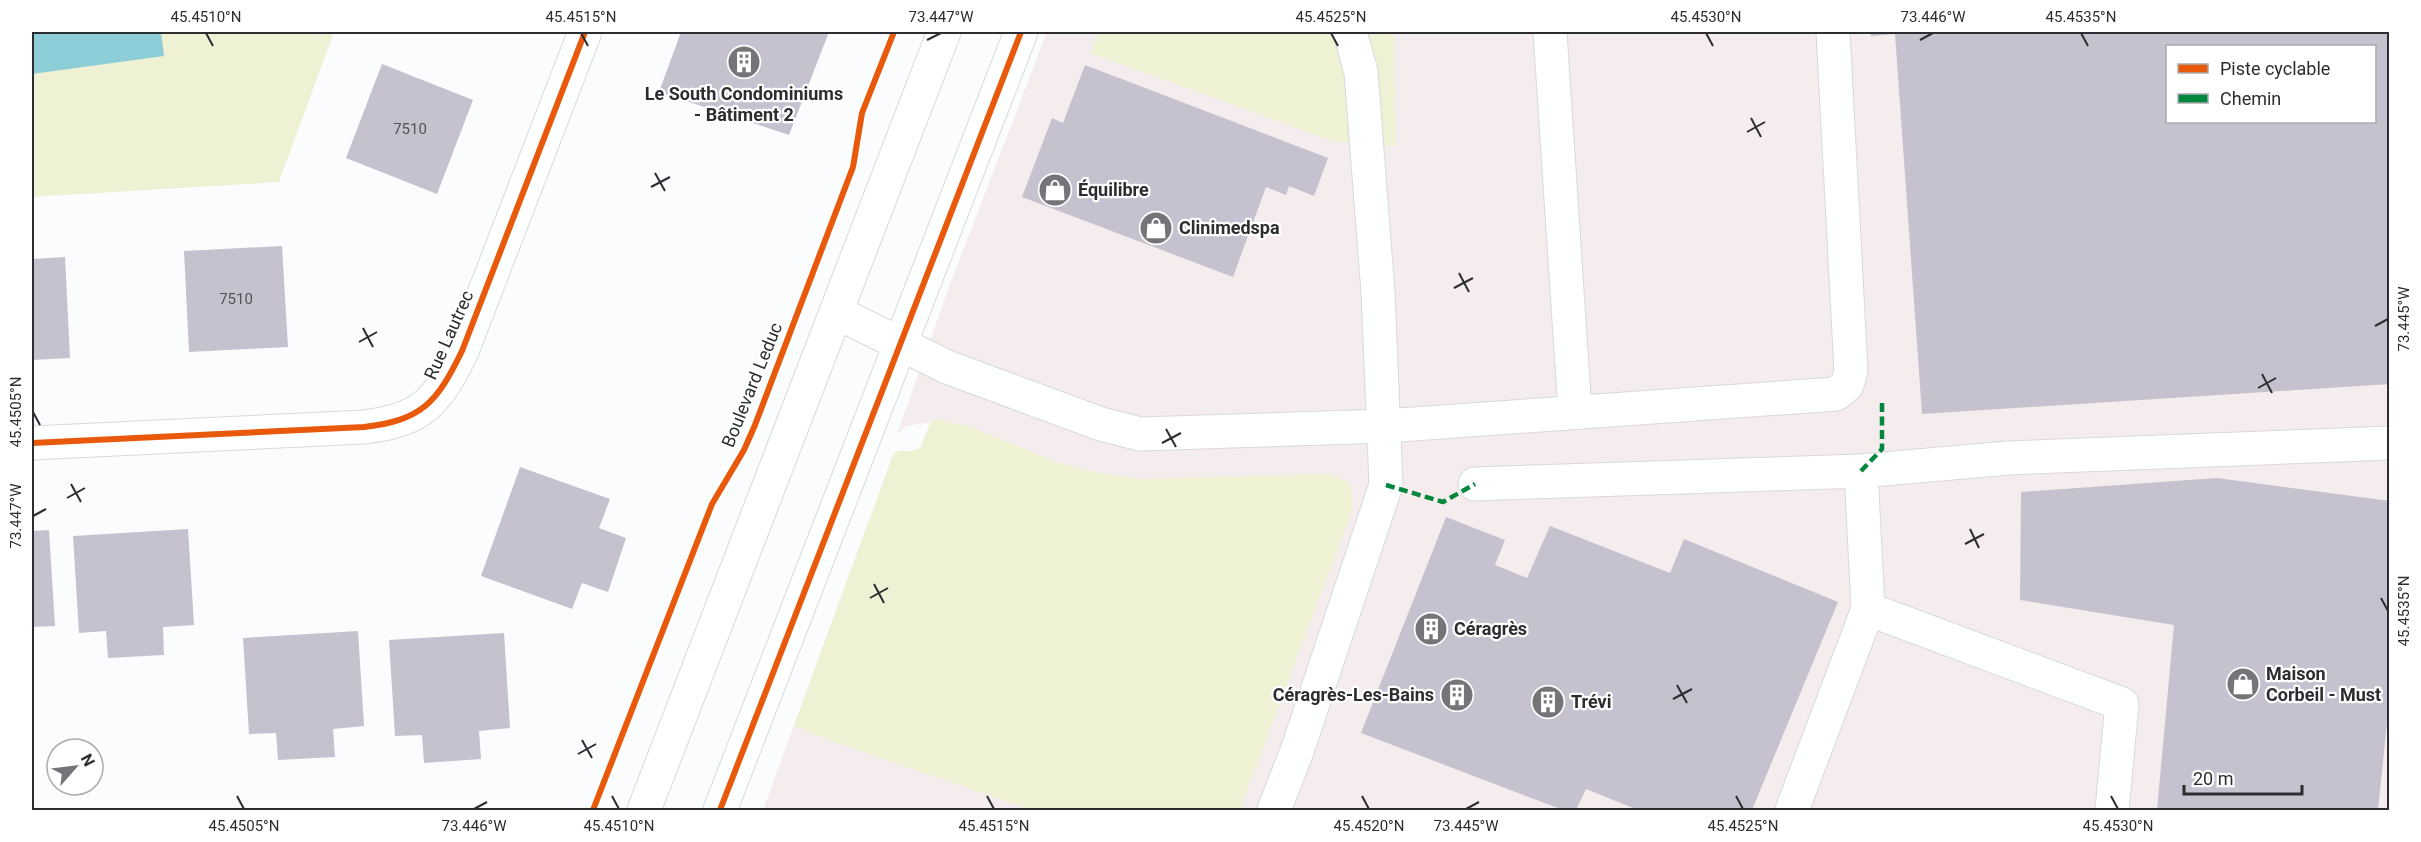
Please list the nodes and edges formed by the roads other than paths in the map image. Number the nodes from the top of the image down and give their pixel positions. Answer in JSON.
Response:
{"nodes":[{"id":1,"x":585,"y":32,"type":"edge"},
{"id":2,"x":944,"y":32,"type":"edge"},
{"id":3,"x":1020,"y":32,"type":"edge"},
{"id":4,"x":1350,"y":32,"type":"edge"},
{"id":5,"x":1550,"y":32,"type":"edge"},
{"id":6,"x":1833,"y":32,"type":"edge"},
{"id":7,"x":836,"y":312,"type":"junction"},
{"id":8,"x":901,"y":342,"type":"junction"},
{"id":9,"x":1575,"y":412,"type":"junction"},
{"id":10,"x":1385,"y":426,"type":"junction"},
{"id":11,"x":32,"y":443,"type":"edge"},
{"id":12,"x":2390,"y":443,"type":"edge"},
{"id":13,"x":1861,"y":471,"type":"junction"},
{"id":14,"x":1474,"y":484,"type":"dead end"},
{"id":15,"x":1868,"y":609,"type":"junction"},
{"id":16,"x":644,"y":810,"type":"edge"},
{"id":17,"x":720,"y":810,"type":"edge"},
{"id":18,"x":1274,"y":810,"type":"edge"},
{"id":19,"x":1792,"y":810,"type":"edge"},
{"id":20,"x":2112,"y":810,"type":"edge"}],
"edges":[{"from":1,"to":11,"type":"street","name":"Rue Lautrec"},
{"from":2,"to":7,"type":"street"},
{"from":3,"to":8,"type":"street"},
{"from":4,"to":10,"type":"street"},
{"from":5,"to":9,"type":"street"},
{"from":6,"to":9,"type":"street"},
{"from":7,"to":8,"type":"street"},
{"from":7,"to":16,"type":"street"},
{"from":8,"to":10,"type":"street"},
{"from":8,"to":17,"type":"street"},
{"from":9,"to":10,"type":"street"},
{"from":10,"to":18,"type":"street"},
{"from":12,"to":13,"type":"street"},
{"from":13,"to":14,"type":"street"},
{"from":13,"to":15,"type":"street"},
{"from":15,"to":19,"type":"street"},
{"from":15,"to":20,"type":"street"}]}
